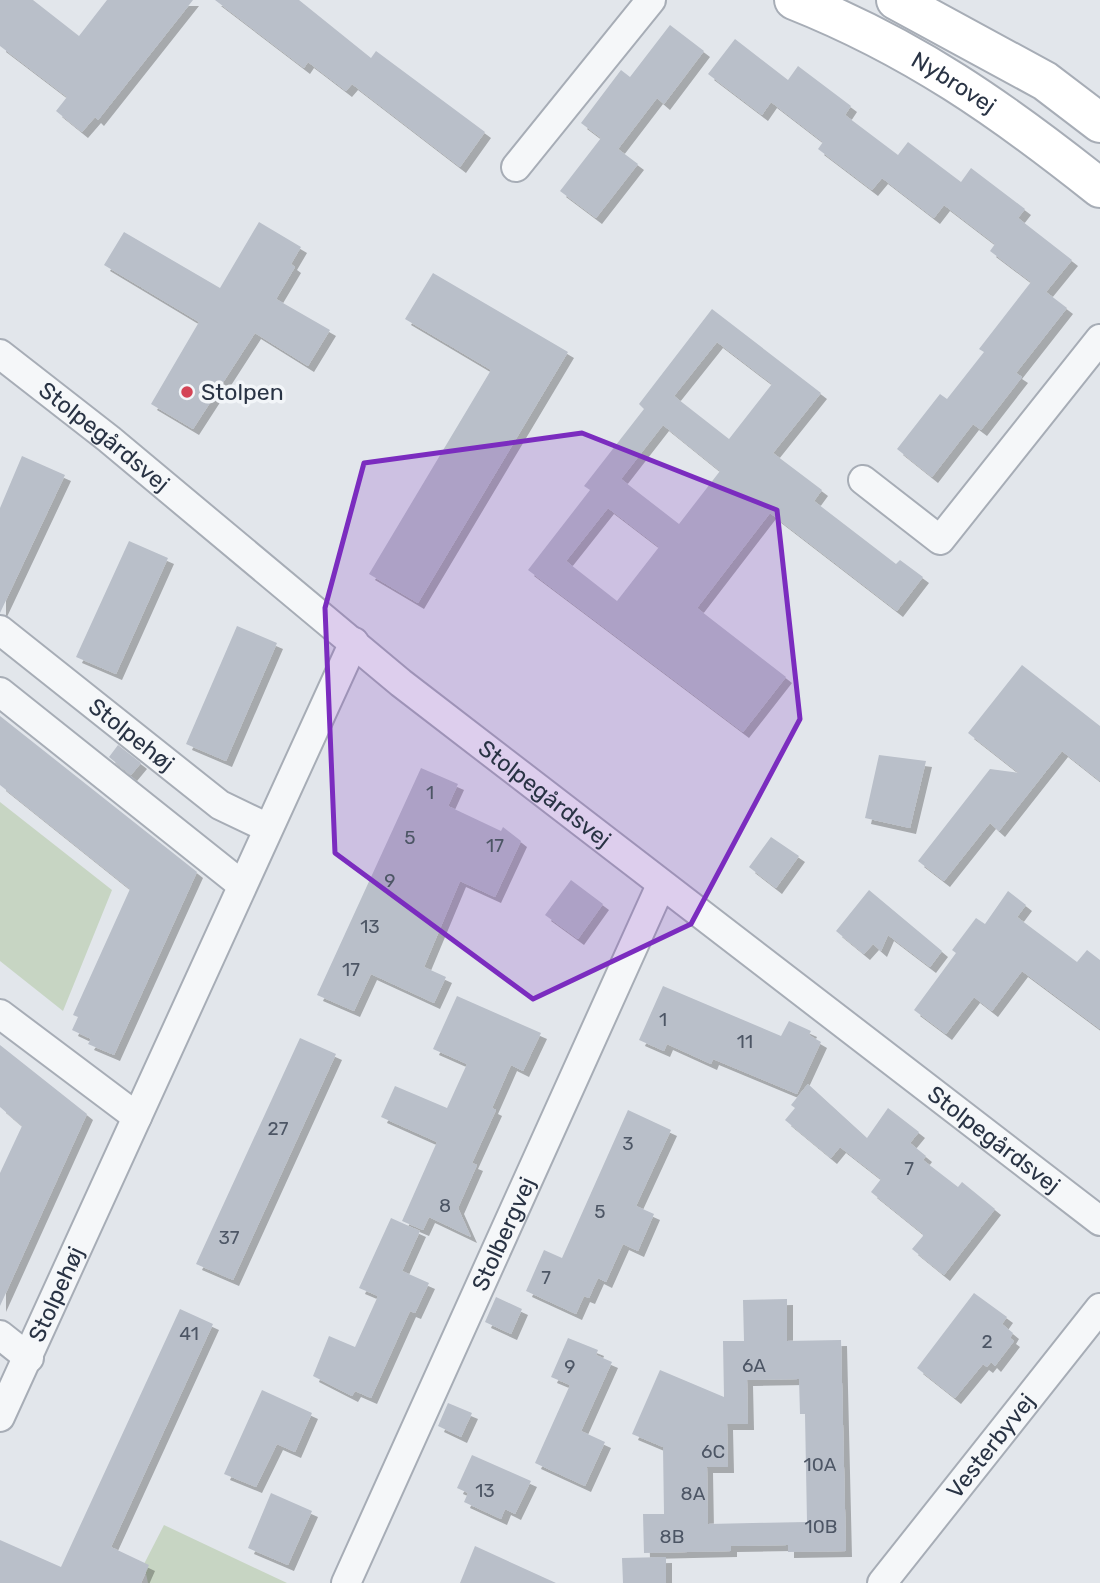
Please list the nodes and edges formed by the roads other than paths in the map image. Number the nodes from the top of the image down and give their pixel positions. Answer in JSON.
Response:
{"nodes":[{"id":1,"x":651,"y":0,"type":"edge"},
{"id":2,"x":793,"y":0,"type":"edge"},
{"id":3,"x":896,"y":0,"type":"edge"},
{"id":4,"x":1016,"y":121,"type":"junction"},
{"id":5,"x":1100,"y":123,"type":"edge"},
{"id":6,"x":1100,"y":158,"type":"edge"},
{"id":7,"x":516,"y":167,"type":"dead end"},
{"id":8,"x":1100,"y":188,"type":"edge"},
{"id":9,"x":1100,"y":339,"type":"edge"},
{"id":10,"x":0,"y":354,"type":"edge"},
{"id":11,"x":863,"y":480,"type":"dead end"},
{"id":12,"x":0,"y":630,"type":"edge"},
{"id":13,"x":354,"y":642,"type":"junction"},
{"id":14,"x":0,"y":692,"type":"edge"},
{"id":15,"x":268,"y":828,"type":"junction"},
{"id":16,"x":242,"y":885,"type":"junction"},
{"id":17,"x":661,"y":885,"type":"junction"},
{"id":18,"x":0,"y":1014,"type":"edge"},
{"id":19,"x":137,"y":1117,"type":"junction"},
{"id":20,"x":1100,"y":1222,"type":"edge"},
{"id":21,"x":1100,"y":1308,"type":"edge"},
{"id":22,"x":0,"y":1335,"type":"edge"},
{"id":23,"x":29,"y":1358,"type":"junction"},
{"id":24,"x":0,"y":1417,"type":"edge"},
{"id":25,"x":346,"y":1583,"type":"edge"},
{"id":26,"x":882,"y":1583,"type":"edge"}],
"edges":[{"from":1,"to":7,"type":"street"},
{"from":2,"to":4,"type":"street","name":"Nybrovej"},
{"from":3,"to":5,"type":"street","name":"Nybrovej"},
{"from":4,"to":6,"type":"street"},
{"from":4,"to":8,"type":"street","name":"Nybrovej"},
{"from":9,"to":11,"type":"street"},
{"from":10,"to":13,"type":"street","name":"Stolpegårdsvej"},
{"from":12,"to":15,"type":"street","name":"Stolpehøj"},
{"from":13,"to":15,"type":"street","name":"Stolpehøj"},
{"from":13,"to":17,"type":"street","name":"Stolpegårdsvej"},
{"from":14,"to":16,"type":"street","name":"Stolpehøj"},
{"from":15,"to":16,"type":"street","name":"Stolpehøj"},
{"from":16,"to":19,"type":"street","name":"Stolpehøj"},
{"from":17,"to":20,"type":"street","name":"Stolpegårdsvej"},
{"from":17,"to":25,"type":"street","name":"Stolbergvej"},
{"from":18,"to":19,"type":"street"},
{"from":19,"to":23,"type":"street","name":"Stolpehøj"},
{"from":21,"to":26,"type":"street","name":"Vesterbyvej"},
{"from":22,"to":23,"type":"street","name":"Stolpehøj"},
{"from":23,"to":24,"type":"street","name":"Stolpehøj"}]}
